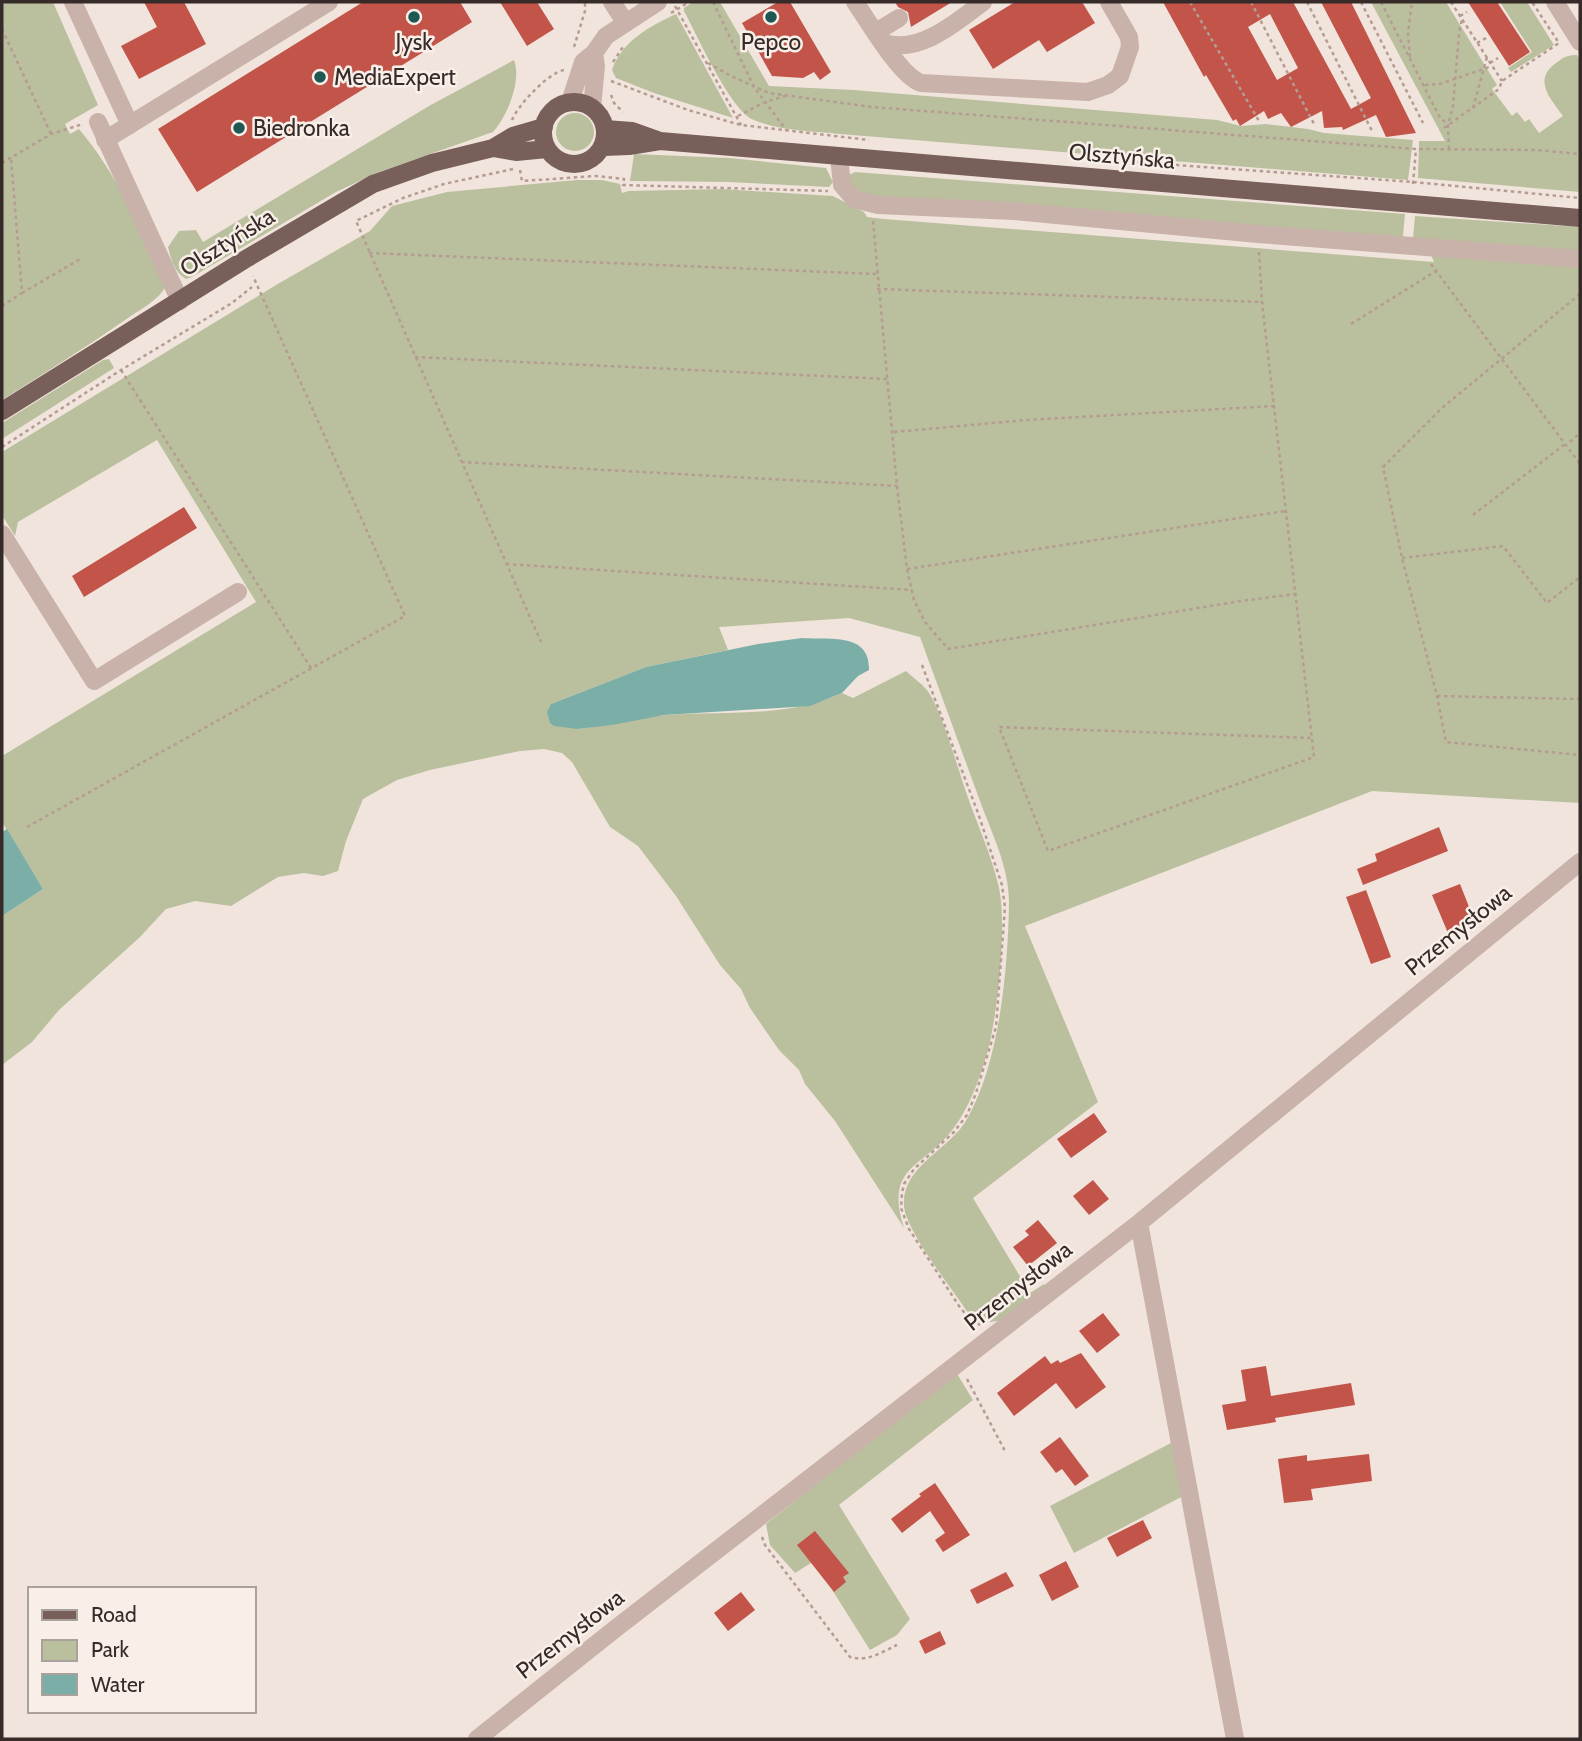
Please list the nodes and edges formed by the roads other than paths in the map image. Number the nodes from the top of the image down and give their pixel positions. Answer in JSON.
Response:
{"nodes":[{"id":1,"x":72,"y":2,"type":"edge"},
{"id":2,"x":329,"y":2,"type":"edge"},
{"id":3,"x":611,"y":2,"type":"edge"},
{"id":4,"x":855,"y":2,"type":"edge"},
{"id":5,"x":983,"y":2,"type":"edge"},
{"id":6,"x":1109,"y":2,"type":"edge"},
{"id":7,"x":1555,"y":2,"type":"edge"},
{"id":8,"x":663,"y":8,"type":"edge"},
{"id":9,"x":899,"y":18,"type":"dead end"},
{"id":10,"x":625,"y":22,"type":"junction"},
{"id":11,"x":879,"y":37,"type":"junction"},
{"id":12,"x":1580,"y":42,"type":"edge"},
{"id":13,"x":594,"y":53,"type":"junction"},
{"id":14,"x":570,"y":103,"type":"junction"},
{"id":15,"x":593,"y":108,"type":"junction"},
{"id":16,"x":98,"y":122,"type":"road end"},
{"id":17,"x":130,"y":125,"type":"junction"},
{"id":18,"x":544,"y":127,"type":"junction"},
{"id":19,"x":604,"y":138,"type":"junction"},
{"id":20,"x":105,"y":140,"type":"junction"},
{"id":21,"x":493,"y":148,"type":"junction"},
{"id":22,"x":547,"y":149,"type":"junction"},
{"id":23,"x":839,"y":157,"type":"junction"},
{"id":24,"x":1580,"y":218,"type":"edge"},
{"id":25,"x":1580,"y":259,"type":"edge"},
{"id":26,"x":180,"y":301,"type":"junction"},
{"id":27,"x":2,"y":411,"type":"edge"},
{"id":28,"x":2,"y":534,"type":"edge"},
{"id":29,"x":238,"y":592,"type":"dead end"},
{"id":30,"x":1580,"y":862,"type":"edge"},
{"id":31,"x":1139,"y":1223,"type":"junction"},
{"id":32,"x":477,"y":1739,"type":"edge"},
{"id":33,"x":1235,"y":1739,"type":"edge"}],
"edges":[{"from":1,"to":17,"type":"street"},
{"from":2,"to":17,"type":"street"},
{"from":3,"to":10,"type":"street"},
{"from":4,"to":11,"type":"street"},
{"from":5,"to":11,"type":"street"},
{"from":6,"to":11,"type":"street"},
{"from":7,"to":12,"type":"street"},
{"from":8,"to":10,"type":"street"},
{"from":9,"to":11,"type":"street"},
{"from":10,"to":13,"type":"street"},
{"from":13,"to":14,"type":"street"},
{"from":13,"to":15,"type":"street"},
{"from":14,"to":15,"type":"main road"},
{"from":14,"to":18,"type":"main road"},
{"from":15,"to":19,"type":"main road"},
{"from":16,"to":20,"type":"street"},
{"from":17,"to":20,"type":"street"},
{"from":18,"to":21,"type":"main road","name":"Olsztyńska"},
{"from":18,"to":22,"type":"main road"},
{"from":19,"to":22,"type":"main road"},
{"from":19,"to":23,"type":"main road","name":"Olsztyńska"},
{"from":20,"to":26,"type":"street"},
{"from":21,"to":22,"type":"main road","name":"Olsztyńska"},
{"from":21,"to":26,"type":"main road","name":"Olsztyńska"},
{"from":23,"to":24,"type":"main road","name":"Olsztyńska"},
{"from":23,"to":25,"type":"street"},
{"from":26,"to":27,"type":"main road","name":"Olsztyńska"},
{"from":28,"to":29,"type":"street"},
{"from":30,"to":31,"type":"street","name":"Przemysłowa"},
{"from":31,"to":32,"type":"street","name":"Przemysłowa"},
{"from":31,"to":33,"type":"street"}]}
